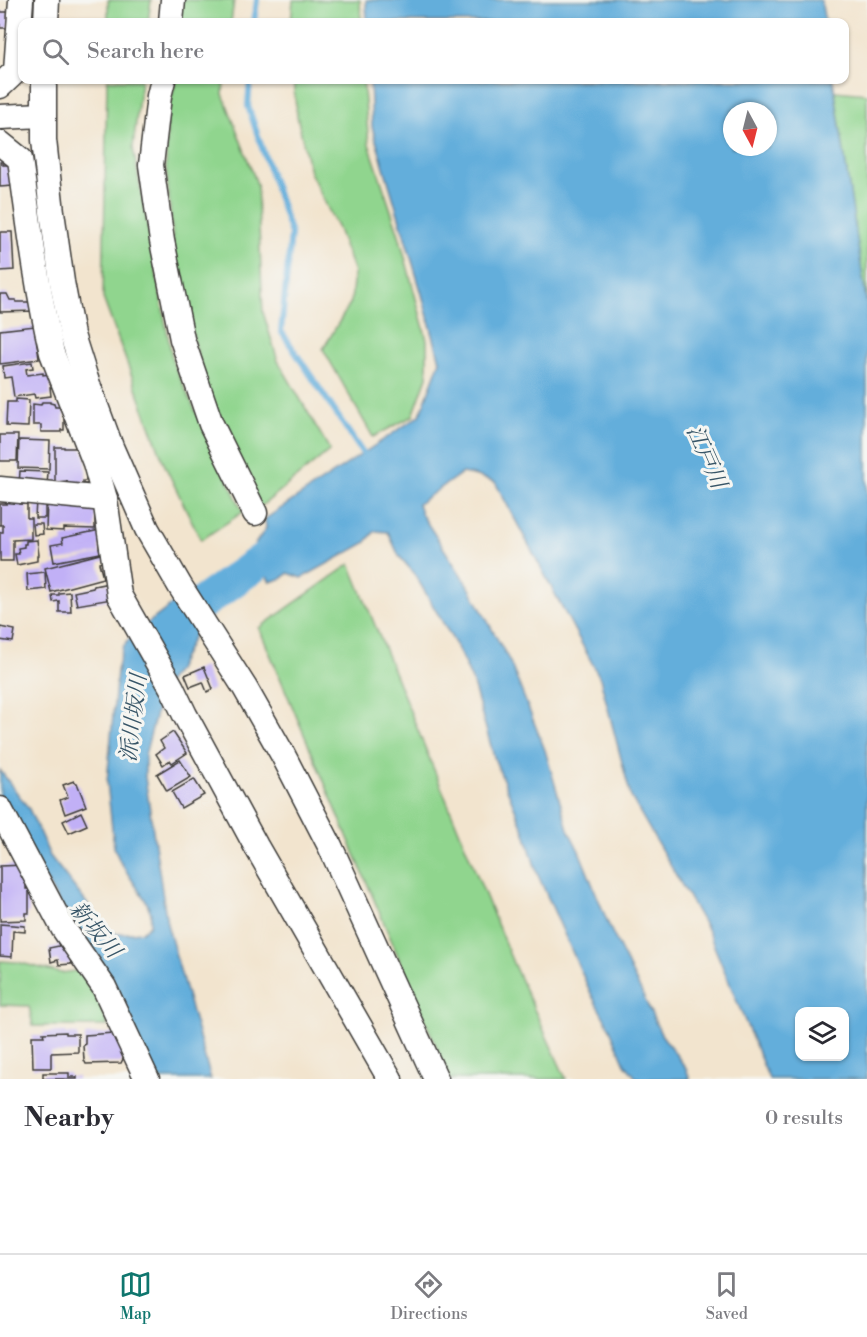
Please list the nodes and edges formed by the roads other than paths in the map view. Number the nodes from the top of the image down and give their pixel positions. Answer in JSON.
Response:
{"nodes":[{"id":1,"x":21,"y":0,"type":"edge"},
{"id":2,"x":47,"y":0,"type":"edge"},
{"id":3,"x":173,"y":0,"type":"edge"},
{"id":4,"x":20,"y":18,"type":"edge"},
{"id":5,"x":46,"y":18,"type":"edge"},
{"id":6,"x":171,"y":18,"type":"edge"},
{"id":7,"x":18,"y":43,"type":"edge"},
{"id":8,"x":44,"y":84,"type":"edge"},
{"id":9,"x":162,"y":84,"type":"edge"},
{"id":10,"x":0,"y":86,"type":"edge"},
{"id":11,"x":43,"y":115,"type":"junction"},
{"id":12,"x":0,"y":117,"type":"edge"},
{"id":13,"x":0,"y":143,"type":"edge"},
{"id":14,"x":0,"y":489,"type":"edge"},
{"id":15,"x":105,"y":499,"type":"junction"},
{"id":16,"x":255,"y":513,"type":"dead end"},
{"id":17,"x":0,"y":809,"type":"edge"},
{"id":18,"x":147,"y":1079,"type":"edge"},
{"id":19,"x":390,"y":1079,"type":"edge"},
{"id":20,"x":436,"y":1079,"type":"edge"}],
"edges":[{"from":1,"to":4,"type":"street"},
{"from":2,"to":5,"type":"street"},
{"from":3,"to":6,"type":"street"},
{"from":7,"to":10,"type":"street"},
{"from":8,"to":11,"type":"street"},
{"from":9,"to":16,"type":"street"},
{"from":11,"to":12,"type":"street"},
{"from":11,"to":20,"type":"street"},
{"from":13,"to":15,"type":"street"},
{"from":14,"to":15,"type":"street"},
{"from":15,"to":19,"type":"street"},
{"from":17,"to":18,"type":"street"}]}
